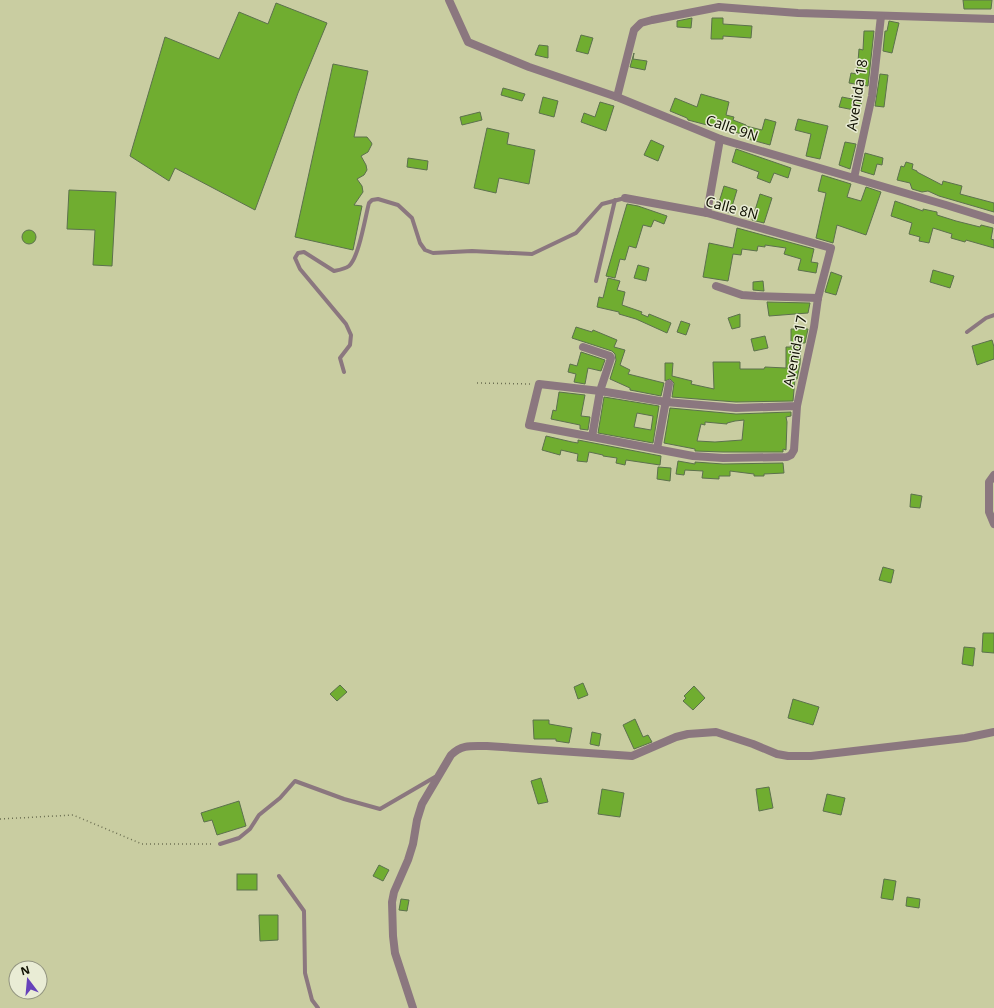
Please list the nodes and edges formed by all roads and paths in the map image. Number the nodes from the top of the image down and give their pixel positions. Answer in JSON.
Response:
{"nodes":[{"id":1,"x":449,"y":0,"type":"edge"},
{"id":2,"x":881,"y":16,"type":"junction"},
{"id":3,"x":994,"y":19,"type":"edge"},
{"id":4,"x":616,"y":97,"type":"junction"},
{"id":5,"x":720,"y":140,"type":"junction"},
{"id":6,"x":854,"y":178,"type":"junction"},
{"id":7,"x":625,"y":198,"type":"joint"},
{"id":8,"x":615,"y":200,"type":"junction"},
{"id":9,"x":706,"y":214,"type":"junction"},
{"id":10,"x":994,"y":220,"type":"edge"},
{"id":11,"x":831,"y":248,"type":"joint"},
{"id":12,"x":596,"y":281,"type":"dead end"},
{"id":13,"x":716,"y":286,"type":"dead end"},
{"id":14,"x":818,"y":298,"type":"junction"},
{"id":15,"x":994,"y":315,"type":"edge"},
{"id":16,"x":967,"y":332,"type":"dead end"},
{"id":17,"x":583,"y":347,"type":"dead end"},
{"id":18,"x":344,"y":372,"type":"dead end"},
{"id":19,"x":477,"y":383,"type":"dead end"},
{"id":20,"x":539,"y":384,"type":"junction"},
{"id":21,"x":669,"y":384,"type":"dead end"},
{"id":22,"x":600,"y":391,"type":"junction"},
{"id":23,"x":666,"y":402,"type":"junction"},
{"id":24,"x":797,"y":406,"type":"junction"},
{"id":25,"x":592,"y":437,"type":"junction"},
{"id":26,"x":657,"y":449,"type":"junction"},
{"id":27,"x":994,"y":475,"type":"edge"},
{"id":28,"x":994,"y":524,"type":"edge"},
{"id":29,"x":994,"y":732,"type":"edge"},
{"id":30,"x":438,"y":776,"type":"junction"},
{"id":31,"x":0,"y":819,"type":"edge"},
{"id":32,"x":220,"y":844,"type":"joint"},
{"id":33,"x":279,"y":876,"type":"dead end"},
{"id":34,"x":318,"y":1008,"type":"edge"},
{"id":35,"x":413,"y":1008,"type":"edge"}],
"edges":[{"from":1,"to":4,"type":"street","name":"Calle 9N"},
{"from":2,"to":3,"type":"street"},
{"from":2,"to":4,"type":"street"},
{"from":2,"to":6,"type":"street","name":"Avenida 18"},
{"from":4,"to":5,"type":"street","name":"Calle 9N"},
{"from":5,"to":6,"type":"street","name":"Calle 9N"},
{"from":5,"to":9,"type":"street"},
{"from":6,"to":10,"type":"street","name":"Calle 9N"},
{"from":7,"to":8,"type":"lane"},
{"from":7,"to":9,"type":"street","name":"Calle 8N"},
{"from":8,"to":12,"type":"lane"},
{"from":8,"to":18,"type":"lane"},
{"from":9,"to":11,"type":"street","name":"Calle 8N"},
{"from":11,"to":14,"type":"street","name":"Avenida 17"},
{"from":13,"to":14,"type":"street"},
{"from":14,"to":24,"type":"street","name":"Avenida 17"},
{"from":15,"to":16,"type":"lane"},
{"from":17,"to":22,"type":"street"},
{"from":19,"to":20,"type":"path"},
{"from":20,"to":22,"type":"street"},
{"from":20,"to":25,"type":"street"},
{"from":21,"to":23,"type":"street"},
{"from":22,"to":23,"type":"street"},
{"from":22,"to":25,"type":"street"},
{"from":23,"to":24,"type":"street"},
{"from":23,"to":26,"type":"street"},
{"from":24,"to":26,"type":"street","name":"Avenida 17"},
{"from":25,"to":26,"type":"street"},
{"from":27,"to":28,"type":"street"},
{"from":29,"to":30,"type":"street"},
{"from":30,"to":32,"type":"lane"},
{"from":30,"to":35,"type":"street"},
{"from":31,"to":32,"type":"path"},
{"from":33,"to":34,"type":"lane"}]}
